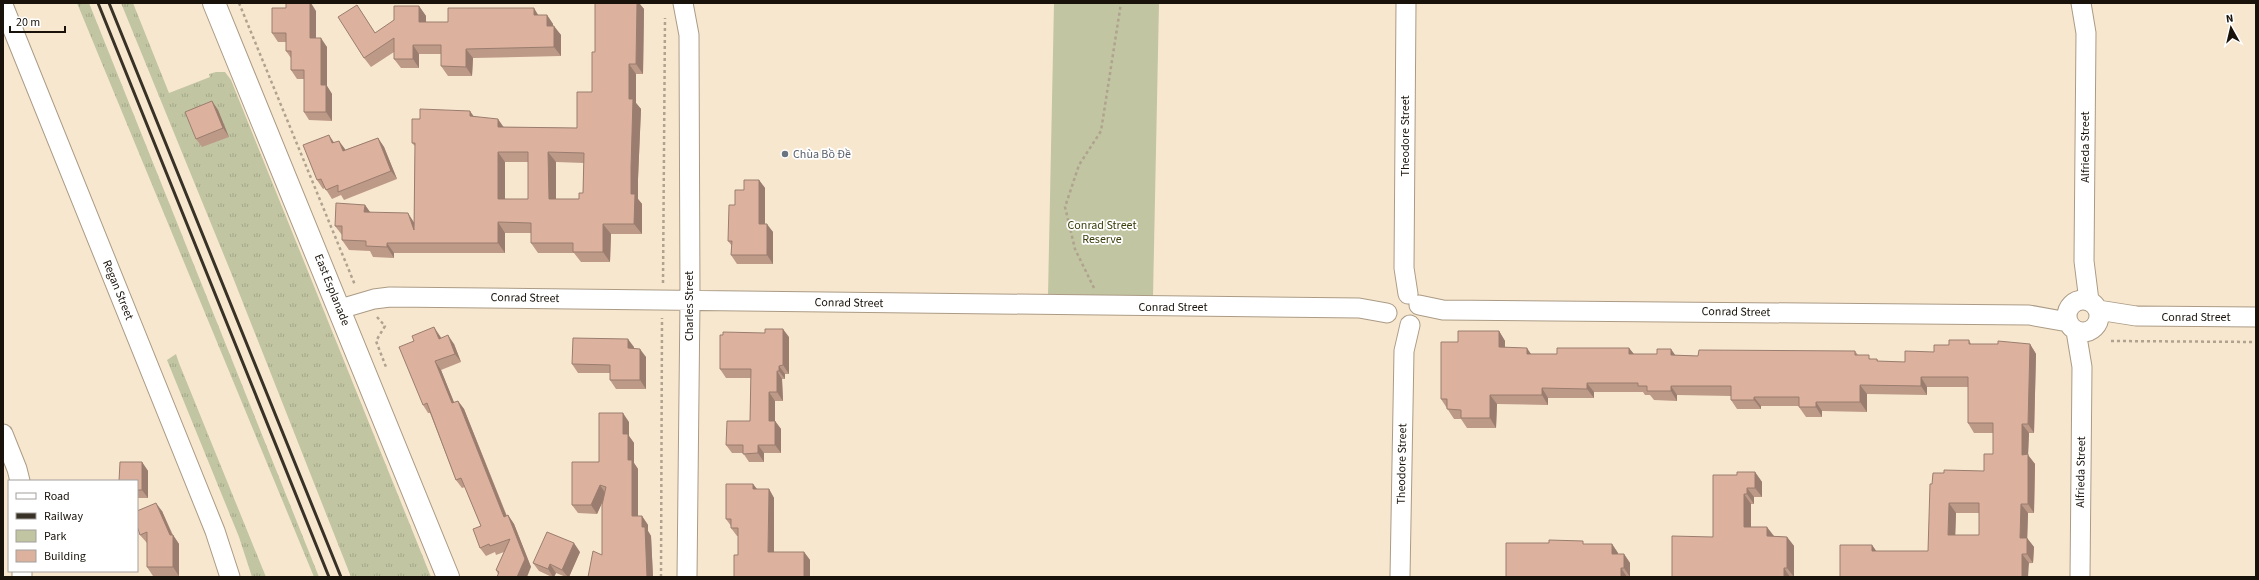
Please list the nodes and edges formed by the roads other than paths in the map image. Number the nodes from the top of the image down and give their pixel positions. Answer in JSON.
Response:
{"nodes":[{"id":1,"x":214,"y":3,"type":"edge"},
{"id":2,"x":684,"y":3,"type":"edge"},
{"id":3,"x":695,"y":3,"type":"edge"},
{"id":4,"x":1406,"y":3,"type":"edge"},
{"id":5,"x":2081,"y":3,"type":"edge"},
{"id":6,"x":2092,"y":3,"type":"edge"},
{"id":7,"x":3,"y":5,"type":"edge"},
{"id":8,"x":2086,"y":33,"type":"junction"},
{"id":9,"x":689,"y":35,"type":"junction"},
{"id":10,"x":690,"y":300,"type":"junction"},
{"id":11,"x":340,"y":309,"type":"junction"},
{"id":12,"x":1403,"y":309,"type":"junction"},
{"id":13,"x":2083,"y":316,"type":"junction"},
{"id":14,"x":2256,"y":317,"type":"edge"},
{"id":15,"x":3,"y":434,"type":"edge"},
{"id":16,"x":13,"y":474,"type":"edge"},
{"id":17,"x":230,"y":577,"type":"edge"},
{"id":18,"x":448,"y":577,"type":"edge"},
{"id":19,"x":687,"y":577,"type":"edge"},
{"id":20,"x":1400,"y":577,"type":"edge"},
{"id":21,"x":2080,"y":577,"type":"edge"}],
"edges":[{"from":1,"to":11,"type":"street","name":"East Esplanade"},
{"from":2,"to":9,"type":"street","name":"Charles Street"},
{"from":3,"to":9,"type":"street","name":"Charles Street"},
{"from":4,"to":12,"type":"street","name":"Theodore Street"},
{"from":5,"to":8,"type":"street","name":"Alfrieda Street"},
{"from":6,"to":8,"type":"street","name":"Alfrieda Street"},
{"from":7,"to":17,"type":"street","name":"Regan Street"},
{"from":8,"to":13,"type":"street","name":"Alfrieda Street"},
{"from":9,"to":10,"type":"street","name":"Charles Street"},
{"from":10,"to":11,"type":"street","name":"Conrad Street"},
{"from":10,"to":12,"type":"street","name":"Conrad Street"},
{"from":10,"to":19,"type":"street","name":"Charles Street"},
{"from":11,"to":18,"type":"street","name":"East Esplanade"},
{"from":12,"to":13,"type":"street","name":"Conrad Street"},
{"from":12,"to":20,"type":"street","name":"Theodore Street"},
{"from":13,"to":14,"type":"street","name":"Conrad Street"},
{"from":13,"to":21,"type":"street","name":"Alfrieda Street"},
{"from":15,"to":16,"type":"street"}]}
